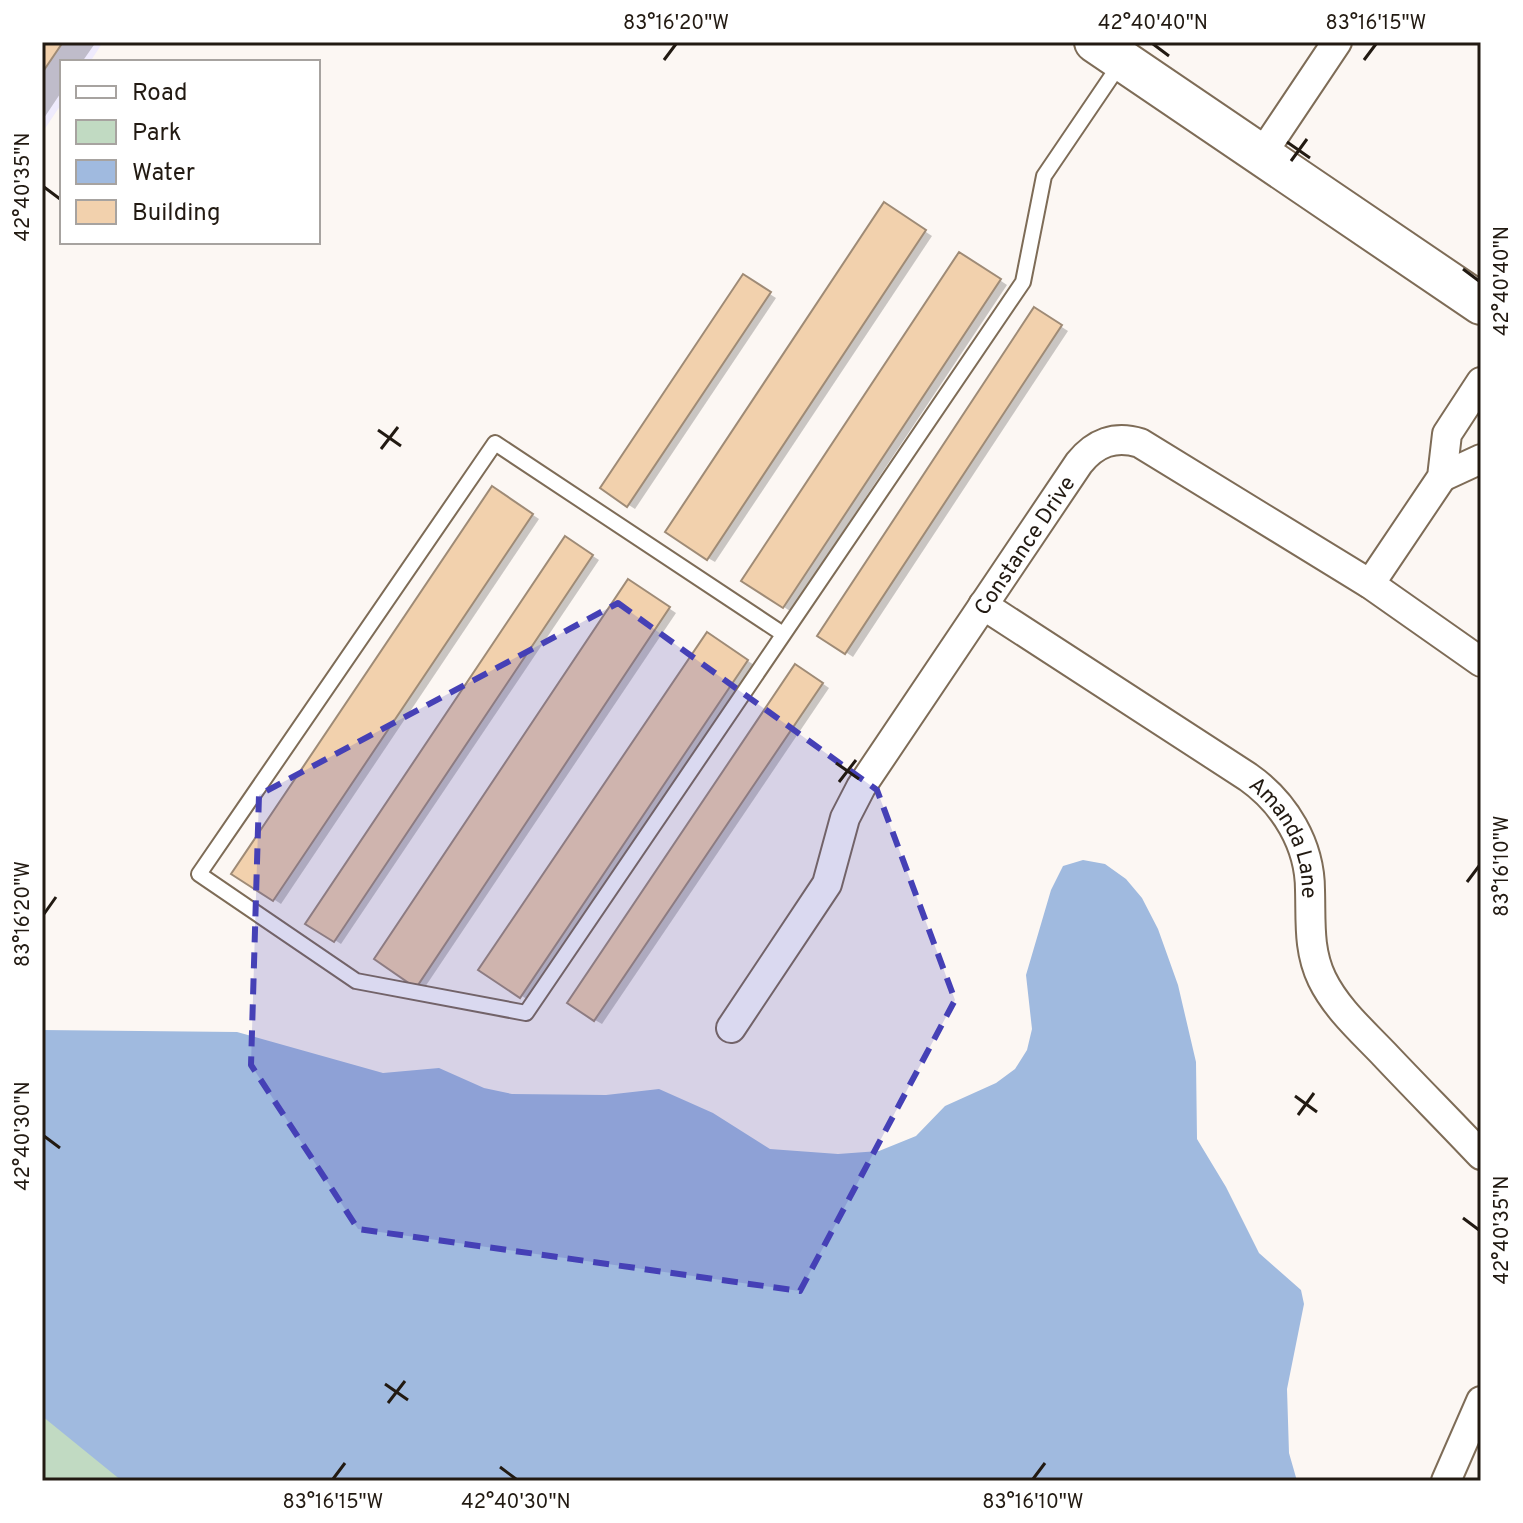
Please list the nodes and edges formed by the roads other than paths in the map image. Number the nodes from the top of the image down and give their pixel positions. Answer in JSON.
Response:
{"nodes":[{"id":1,"x":1337,"y":42,"type":"edge"},
{"id":2,"x":1108,"y":51,"type":"edge"},
{"id":3,"x":1262,"y":154,"type":"junction"},
{"id":4,"x":1481,"y":304,"type":"edge"},
{"id":5,"x":1481,"y":382,"type":"edge"},
{"id":6,"x":1481,"y":459,"type":"edge"},
{"id":7,"x":1442,"y":477,"type":"junction"},
{"id":8,"x":1370,"y":584,"type":"junction"},
{"id":9,"x":983,"y":605,"type":"junction"},
{"id":10,"x":783,"y":634,"type":"junction"},
{"id":11,"x":1481,"y":662,"type":"edge"},
{"id":12,"x":731,"y":1028,"type":"dead end"},
{"id":13,"x":1481,"y":1155,"type":"edge"},
{"id":14,"x":1481,"y":1401,"type":"edge"},
{"id":15,"x":1446,"y":1481,"type":"edge"}],
"edges":[{"from":1,"to":3,"type":"street"},
{"from":2,"to":3,"type":"main road"},
{"from":2,"to":10,"type":"lane"},
{"from":3,"to":4,"type":"main road"},
{"from":5,"to":7,"type":"street"},
{"from":6,"to":7,"type":"street"},
{"from":7,"to":8,"type":"street"},
{"from":8,"to":9,"type":"street","name":"Constance Drive"},
{"from":8,"to":11,"type":"street"},
{"from":9,"to":12,"type":"street","name":"Constance Drive"},
{"from":9,"to":13,"type":"street","name":"Amanda Lane"},
{"from":10,"to":10,"type":"lane"},
{"from":14,"to":15,"type":"street"}]}
